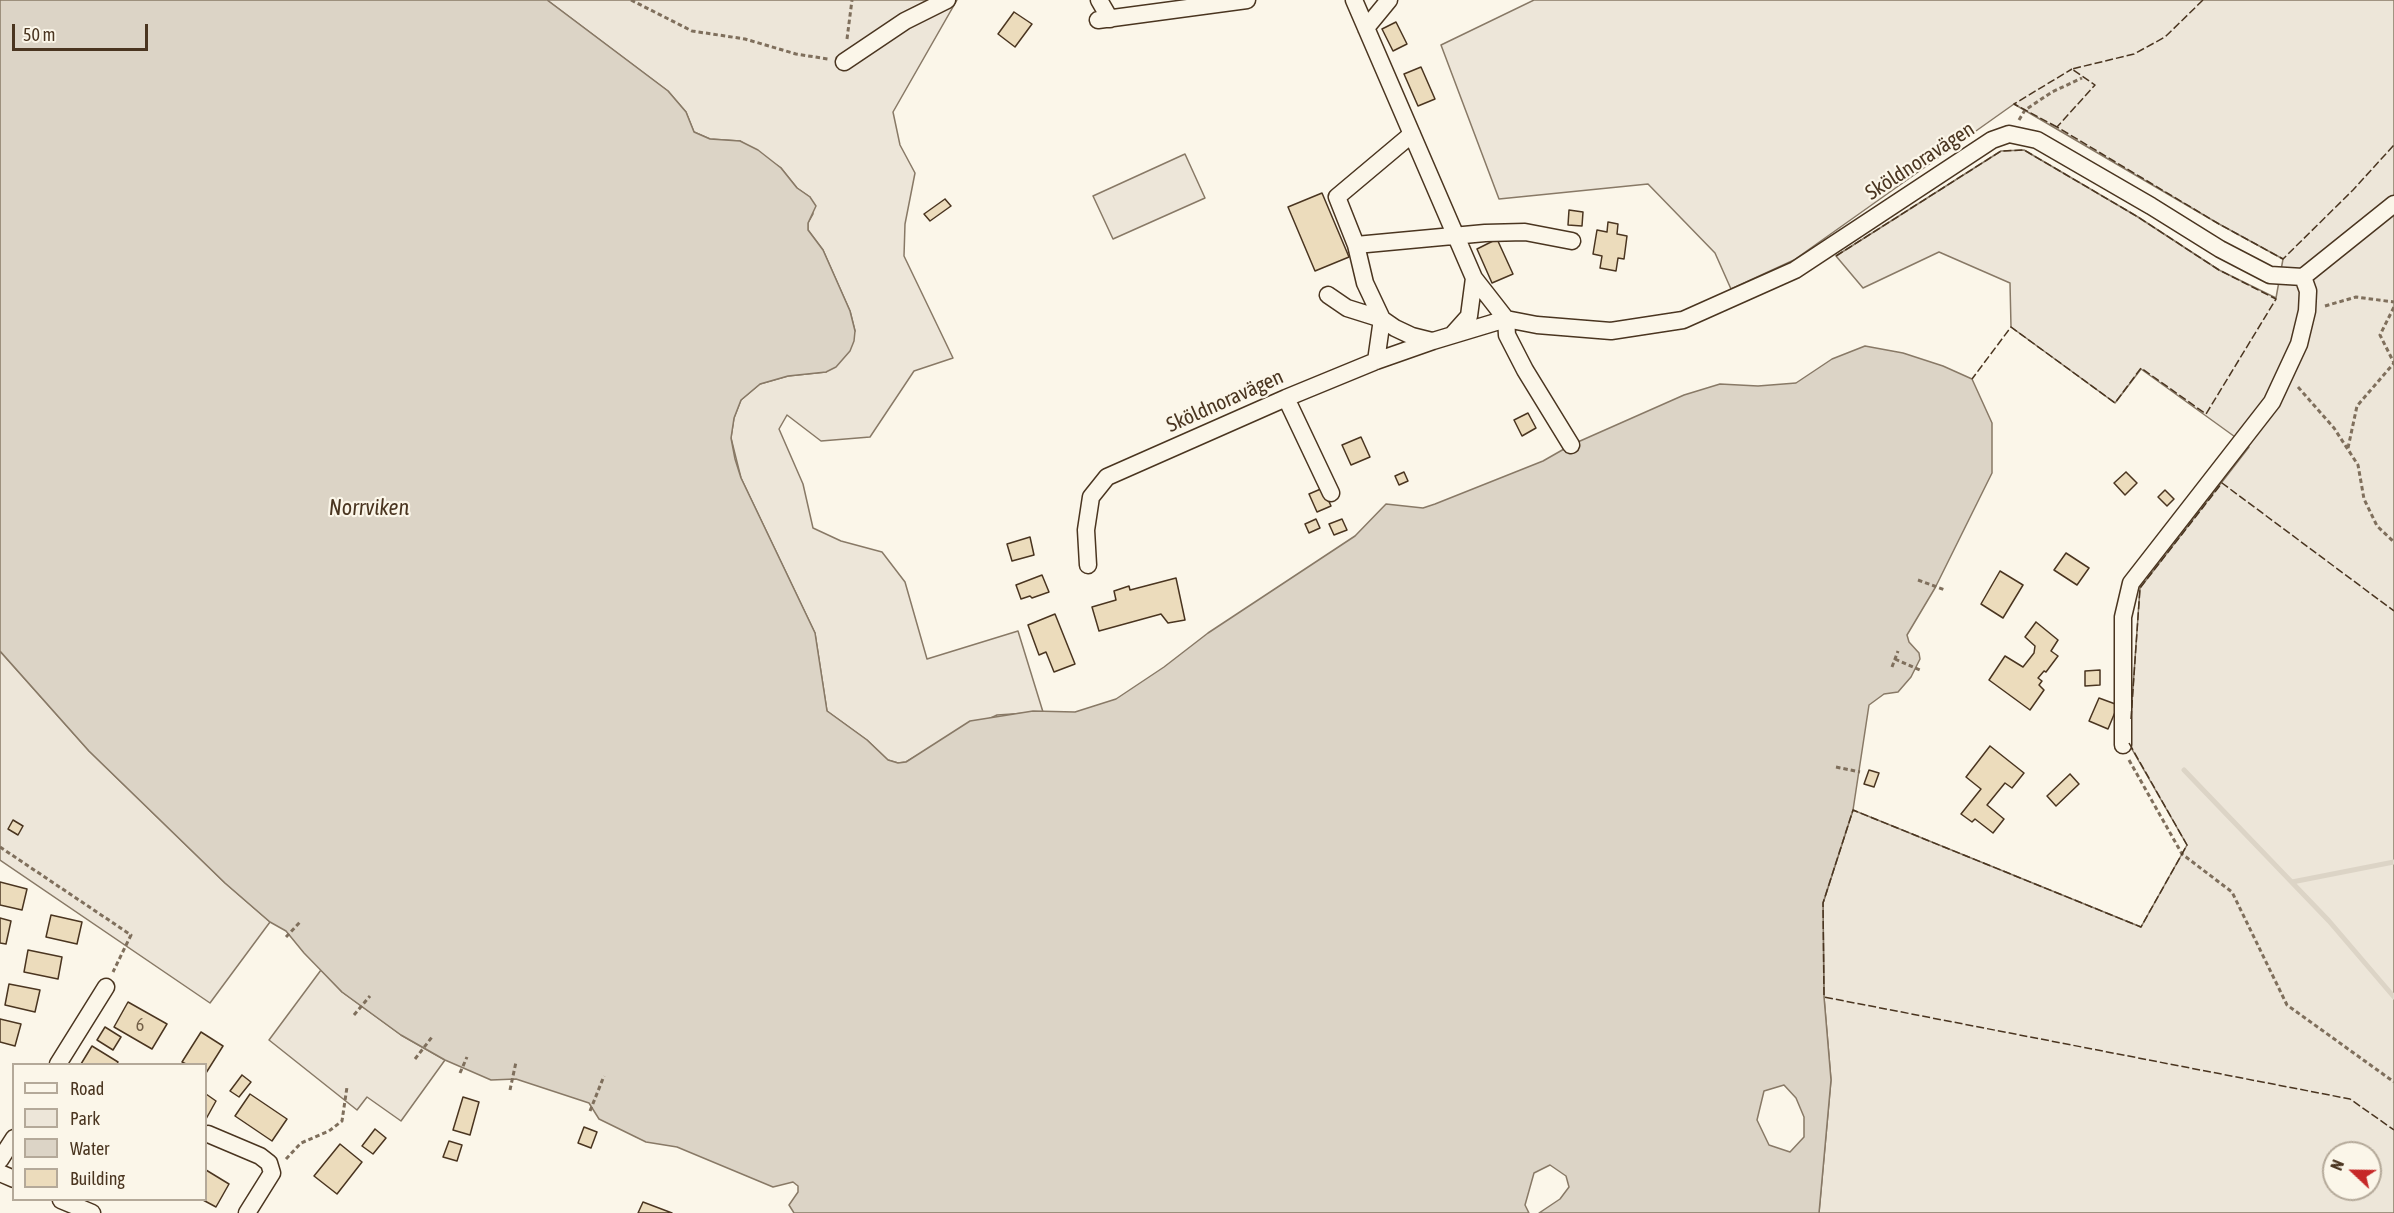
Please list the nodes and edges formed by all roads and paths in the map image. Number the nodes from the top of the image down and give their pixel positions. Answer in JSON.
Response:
{"nodes":[{"id":1,"x":631,"y":0,"type":"edge"},
{"id":2,"x":852,"y":0,"type":"edge"},
{"id":3,"x":947,"y":0,"type":"edge"},
{"id":4,"x":1099,"y":0,"type":"edge"},
{"id":5,"x":1247,"y":0,"type":"edge"},
{"id":6,"x":1354,"y":0,"type":"edge"},
{"id":7,"x":1389,"y":0,"type":"edge"},
{"id":8,"x":1366,"y":28,"type":"junction"},
{"id":9,"x":844,"y":62,"type":"junction"},
{"id":10,"x":2082,"y":78,"type":"dead end"},
{"id":11,"x":1412,"y":134,"type":"junction"},
{"id":12,"x":2009,"y":134,"type":"junction"},
{"id":13,"x":2394,"y":204,"type":"edge"},
{"id":14,"x":1456,"y":236,"type":"junction"},
{"id":15,"x":1572,"y":241,"type":"dead end"},
{"id":16,"x":1356,"y":244,"type":"junction"},
{"id":17,"x":2304,"y":277,"type":"junction"},
{"id":18,"x":1474,"y":278,"type":"junction"},
{"id":19,"x":1328,"y":294,"type":"dead end"},
{"id":20,"x":2394,"y":302,"type":"edge"},
{"id":21,"x":2394,"y":308,"type":"edge"},
{"id":22,"x":2307,"y":311,"type":"junction"},
{"id":23,"x":1382,"y":319,"type":"junction"},
{"id":24,"x":1506,"y":320,"type":"junction"},
{"id":25,"x":1451,"y":336,"type":"junction"},
{"id":26,"x":1433,"y":341,"type":"junction"},
{"id":27,"x":1376,"y":361,"type":"junction"},
{"id":28,"x":2286,"y":375,"type":"junction"},
{"id":29,"x":1286,"y":398,"type":"junction"},
{"id":30,"x":1571,"y":445,"type":"dead end"},
{"id":31,"x":2348,"y":448,"type":"junction"},
{"id":32,"x":1331,"y":493,"type":"dead end"},
{"id":33,"x":2394,"y":542,"type":"edge"},
{"id":34,"x":1088,"y":565,"type":"dead end"},
{"id":35,"x":1918,"y":580,"type":"dead end"},
{"id":36,"x":1945,"y":590,"type":"dead end"},
{"id":37,"x":1898,"y":651,"type":"dead end"},
{"id":38,"x":1895,"y":659,"type":"junction"},
{"id":39,"x":1892,"y":667,"type":"dead end"},
{"id":40,"x":1922,"y":670,"type":"dead end"},
{"id":41,"x":2122,"y":745,"type":"joint"},
{"id":42,"x":1836,"y":767,"type":"dead end"},
{"id":43,"x":1860,"y":772,"type":"dead end"},
{"id":44,"x":0,"y":847,"type":"edge"},
{"id":45,"x":301,"y":921,"type":"dead end"},
{"id":46,"x":286,"y":937,"type":"dead end"},
{"id":47,"x":106,"y":987,"type":"joint"},
{"id":48,"x":370,"y":996,"type":"dead end"},
{"id":49,"x":354,"y":1015,"type":"dead end"},
{"id":50,"x":432,"y":1037,"type":"dead end"},
{"id":51,"x":467,"y":1057,"type":"dead end"},
{"id":52,"x":415,"y":1059,"type":"dead end"},
{"id":53,"x":516,"y":1062,"type":"dead end"},
{"id":54,"x":59,"y":1063,"type":"edge"},
{"id":55,"x":460,"y":1073,"type":"dead end"},
{"id":56,"x":604,"y":1076,"type":"dead end"},
{"id":57,"x":2394,"y":1082,"type":"edge"},
{"id":58,"x":346,"y":1087,"type":"dead end"},
{"id":59,"x":510,"y":1090,"type":"dead end"},
{"id":60,"x":590,"y":1111,"type":"dead end"},
{"id":61,"x":208,"y":1134,"type":"dead end"},
{"id":62,"x":12,"y":1141,"type":"edge"},
{"id":63,"x":0,"y":1160,"type":"edge"},
{"id":64,"x":272,"y":1173,"type":"junction"},
{"id":65,"x":63,"y":1201,"type":"edge"},
{"id":66,"x":92,"y":1213,"type":"edge"},
{"id":67,"x":247,"y":1213,"type":"edge"}],
"edges":[{"from":1,"to":9,"type":"path"},
{"from":2,"to":9,"type":"path"},
{"from":3,"to":9,"type":"street"},
{"from":4,"to":5,"type":"street"},
{"from":6,"to":8,"type":"street"},
{"from":7,"to":8,"type":"street"},
{"from":8,"to":11,"type":"street"},
{"from":10,"to":12,"type":"path"},
{"from":11,"to":14,"type":"street"},
{"from":11,"to":16,"type":"street"},
{"from":12,"to":17,"type":"street","name":"Sköldnoravägen"},
{"from":12,"to":24,"type":"street","name":"Sköldnoravägen"},
{"from":13,"to":17,"type":"street"},
{"from":14,"to":15,"type":"street"},
{"from":14,"to":16,"type":"street"},
{"from":14,"to":18,"type":"street"},
{"from":16,"to":23,"type":"street"},
{"from":17,"to":22,"type":"street"},
{"from":18,"to":24,"type":"street"},
{"from":18,"to":25,"type":"street"},
{"from":19,"to":23,"type":"street"},
{"from":20,"to":22,"type":"path"},
{"from":21,"to":31,"type":"path"},
{"from":22,"to":28,"type":"street"},
{"from":23,"to":26,"type":"street"},
{"from":23,"to":27,"type":"street"},
{"from":24,"to":25,"type":"street","name":"Sköldnoravägen"},
{"from":24,"to":30,"type":"street"},
{"from":25,"to":26,"type":"street","name":"Sköldnoravägen"},
{"from":26,"to":27,"type":"street","name":"Sköldnoravägen"},
{"from":27,"to":29,"type":"street","name":"Sköldnoravägen"},
{"from":28,"to":31,"type":"path"},
{"from":28,"to":41,"type":"street"},
{"from":29,"to":32,"type":"street"},
{"from":29,"to":34,"type":"street","name":"Sköldnoravägen"},
{"from":31,"to":33,"type":"path"},
{"from":35,"to":36,"type":"path"},
{"from":37,"to":38,"type":"path"},
{"from":38,"to":39,"type":"path"},
{"from":38,"to":40,"type":"path"},
{"from":41,"to":57,"type":"path"},
{"from":42,"to":43,"type":"path"},
{"from":44,"to":47,"type":"path"},
{"from":45,"to":46,"type":"path"},
{"from":47,"to":54,"type":"street"},
{"from":48,"to":49,"type":"path"},
{"from":50,"to":52,"type":"path"},
{"from":51,"to":55,"type":"path"},
{"from":53,"to":59,"type":"path"},
{"from":56,"to":60,"type":"path"},
{"from":58,"to":64,"type":"path"},
{"from":61,"to":64,"type":"street"},
{"from":62,"to":63,"type":"street"},
{"from":64,"to":67,"type":"street"},
{"from":65,"to":66,"type":"street"}]}
